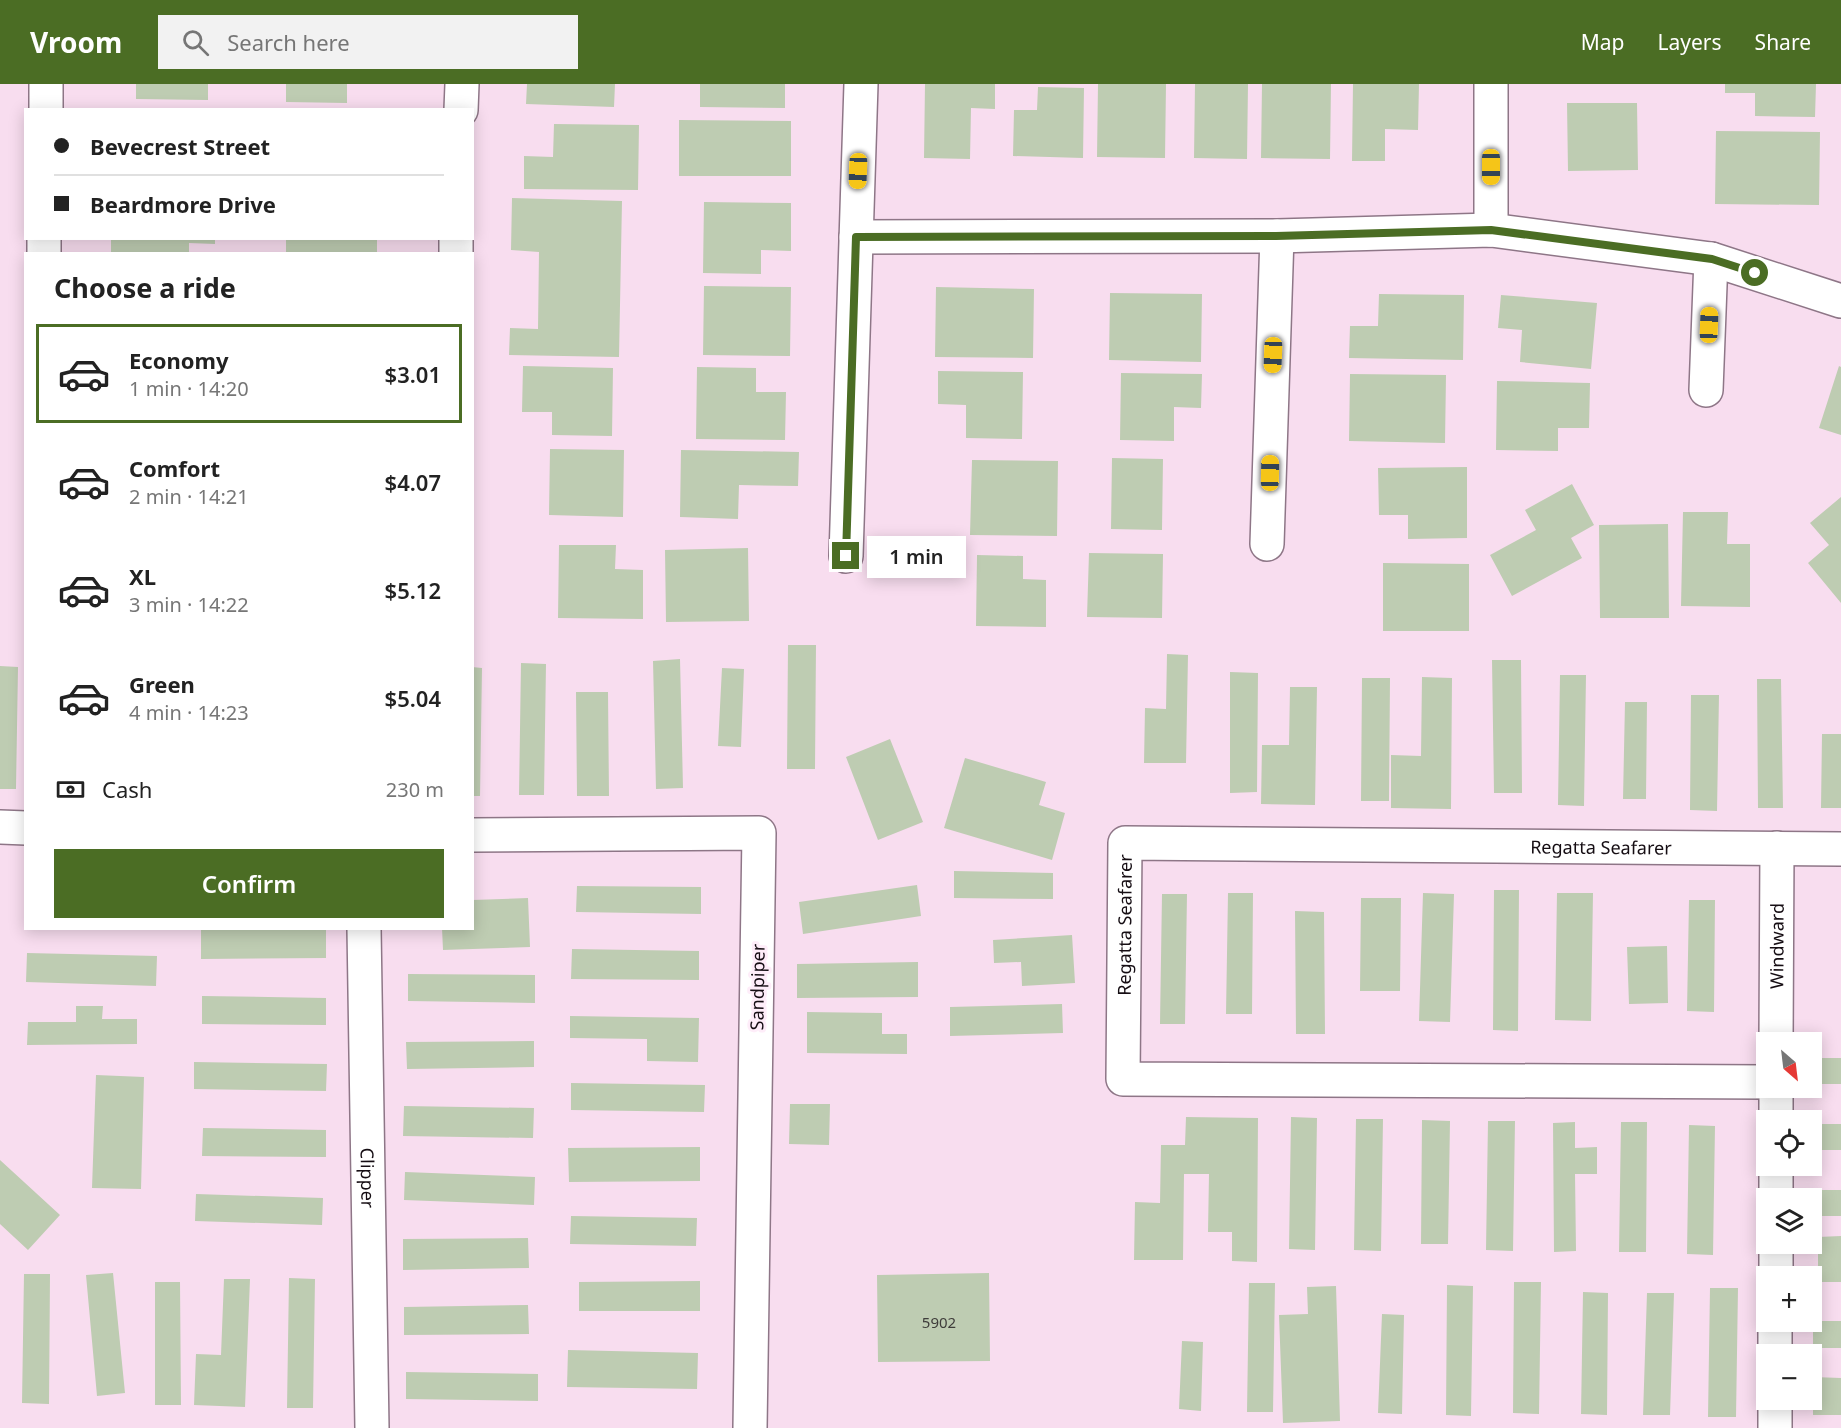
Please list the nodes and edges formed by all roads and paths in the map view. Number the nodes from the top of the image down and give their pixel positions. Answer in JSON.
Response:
{"nodes":[{"id":1,"x":46,"y":84,"type":"edge"},
{"id":2,"x":462,"y":84,"type":"edge"},
{"id":3,"x":861,"y":84,"type":"edge"},
{"id":4,"x":1491,"y":84,"type":"edge"},
{"id":5,"x":46,"y":108,"type":"edge"},
{"id":6,"x":461,"y":108,"type":"edge"},
{"id":7,"x":1491,"y":230,"type":"junction"},
{"id":8,"x":1276,"y":236,"type":"junction"},
{"id":9,"x":856,"y":237,"type":"junction"},
{"id":10,"x":1712,"y":259,"type":"junction"},
{"id":11,"x":1841,"y":301,"type":"edge"},
{"id":12,"x":1706,"y":390,"type":"dead end"},
{"id":13,"x":1268,"y":544,"type":"dead end"},
{"id":14,"x":846,"y":556,"type":"dead end"},
{"id":15,"x":0,"y":827,"type":"edge"},
{"id":16,"x":24,"y":828,"type":"edge"},
{"id":17,"x":474,"y":835,"type":"edge"},
{"id":18,"x":1777,"y":848,"type":"junction"},
{"id":19,"x":1841,"y":849,"type":"edge"},
{"id":20,"x":364,"y":930,"type":"edge"},
{"id":21,"x":1776,"y":1032,"type":"edge"},
{"id":22,"x":1756,"y":1082,"type":"edge"},
{"id":23,"x":1776,"y":1410,"type":"edge"},
{"id":24,"x":372,"y":1428,"type":"edge"},
{"id":25,"x":750,"y":1428,"type":"edge"},
{"id":26,"x":1775,"y":1428,"type":"edge"}],
"edges":[{"from":1,"to":5,"type":"street"},
{"from":2,"to":6,"type":"street"},
{"from":3,"to":9,"type":"street"},
{"from":4,"to":7,"type":"street"},
{"from":7,"to":8,"type":"street"},
{"from":7,"to":10,"type":"street"},
{"from":8,"to":9,"type":"street"},
{"from":8,"to":13,"type":"street"},
{"from":9,"to":14,"type":"street"},
{"from":10,"to":11,"type":"street"},
{"from":10,"to":12,"type":"street"},
{"from":15,"to":16,"type":"street"},
{"from":17,"to":25,"type":"street","name":"Sandpiper"},
{"from":18,"to":19,"type":"street","name":"Regatta Seafarer"},
{"from":18,"to":21,"type":"street","name":"Windward"},
{"from":18,"to":22,"type":"street","name":"Regatta Seafarer"},
{"from":20,"to":24,"type":"street","name":"Clipper"},
{"from":23,"to":26,"type":"street"}]}
